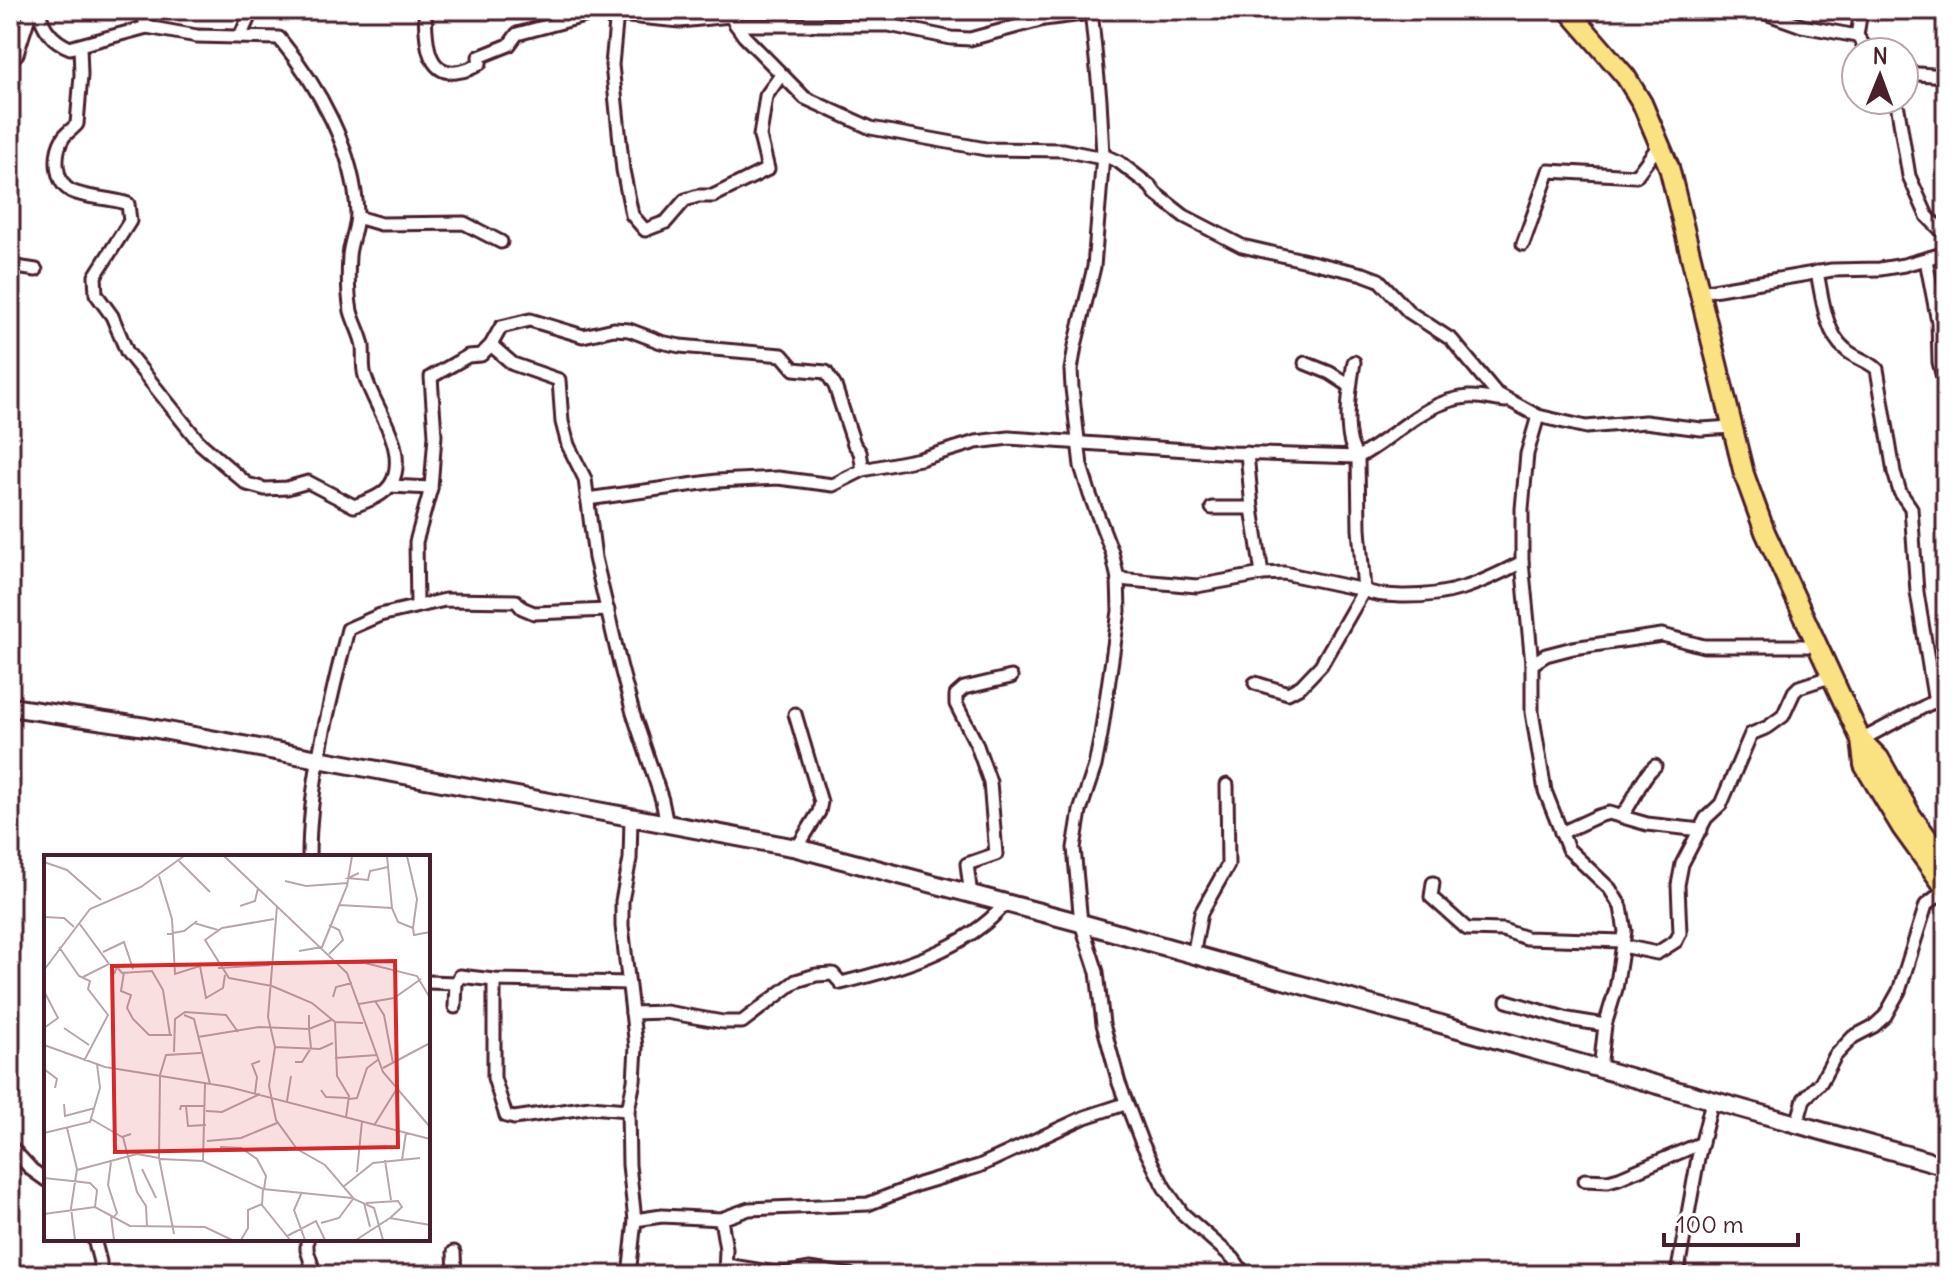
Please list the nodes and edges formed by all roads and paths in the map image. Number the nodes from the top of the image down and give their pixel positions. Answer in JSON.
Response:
{"nodes":[{"id":1,"x":31,"y":10,"type":"edge"},
{"id":2,"x":39,"y":10,"type":"edge"},
{"id":3,"x":141,"y":10,"type":"edge"},
{"id":4,"x":252,"y":10,"type":"edge"},
{"id":5,"x":425,"y":10,"type":"edge"},
{"id":6,"x":1568,"y":10,"type":"edge"},
{"id":7,"x":1757,"y":10,"type":"edge"},
{"id":8,"x":1861,"y":10,"type":"edge"},
{"id":9,"x":1091,"y":11,"type":"edge"},
{"id":10,"x":606,"y":14,"type":"junction"},
{"id":11,"x":731,"y":17,"type":"edge"},
{"id":12,"x":147,"y":27,"type":"junction"},
{"id":13,"x":1857,"y":36,"type":"joint"},
{"id":14,"x":240,"y":37,"type":"junction"},
{"id":15,"x":80,"y":45,"type":"junction"},
{"id":16,"x":17,"y":54,"type":"dead end"},
{"id":17,"x":1920,"y":74,"type":"edge"},
{"id":18,"x":781,"y":75,"type":"junction"},
{"id":19,"x":1946,"y":76,"type":"edge"},
{"id":20,"x":1899,"y":116,"type":"edge"},
{"id":21,"x":1660,"y":144,"type":"junction"},
{"id":22,"x":1103,"y":156,"type":"junction"},
{"id":23,"x":357,"y":217,"type":"junction"},
{"id":24,"x":1946,"y":235,"type":"edge"},
{"id":25,"x":501,"y":242,"type":"dead end"},
{"id":26,"x":1523,"y":244,"type":"dead end"},
{"id":27,"x":1946,"y":253,"type":"edge"},
{"id":28,"x":1926,"y":260,"type":"junction"},
{"id":29,"x":10,"y":266,"type":"edge"},
{"id":30,"x":36,"y":270,"type":"dead end"},
{"id":31,"x":1817,"y":272,"type":"junction"},
{"id":32,"x":1701,"y":292,"type":"junction"},
{"id":33,"x":491,"y":345,"type":"junction"},
{"id":34,"x":1354,"y":362,"type":"dead end"},
{"id":35,"x":1305,"y":363,"type":"dead end"},
{"id":36,"x":1350,"y":386,"type":"junction"},
{"id":37,"x":1946,"y":389,"type":"edge"},
{"id":38,"x":1511,"y":402,"type":"junction"},
{"id":39,"x":1538,"y":416,"type":"junction"},
{"id":40,"x":1732,"y":427,"type":"junction"},
{"id":41,"x":1079,"y":443,"type":"junction"},
{"id":42,"x":1247,"y":453,"type":"junction"},
{"id":43,"x":1358,"y":457,"type":"junction"},
{"id":44,"x":863,"y":470,"type":"junction"},
{"id":45,"x":390,"y":486,"type":"junction"},
{"id":46,"x":431,"y":488,"type":"junction"},
{"id":47,"x":587,"y":499,"type":"junction"},
{"id":48,"x":1212,"y":508,"type":"dead end"},
{"id":49,"x":1252,"y":508,"type":"junction"},
{"id":50,"x":1522,"y":562,"type":"junction"},
{"id":51,"x":1262,"y":574,"type":"junction"},
{"id":52,"x":1118,"y":579,"type":"junction"},
{"id":53,"x":1364,"y":590,"type":"junction"},
{"id":54,"x":417,"y":605,"type":"junction"},
{"id":55,"x":608,"y":610,"type":"junction"},
{"id":56,"x":1819,"y":646,"type":"junction"},
{"id":57,"x":1532,"y":664,"type":"junction"},
{"id":58,"x":1833,"y":676,"type":"junction"},
{"id":59,"x":1011,"y":677,"type":"dead end"},
{"id":60,"x":1255,"y":683,"type":"dead end"},
{"id":61,"x":1946,"y":695,"type":"edge"},
{"id":62,"x":1935,"y":703,"type":"junction"},
{"id":63,"x":10,"y":707,"type":"edge"},
{"id":64,"x":795,"y":714,"type":"dead end"},
{"id":65,"x":1861,"y":740,"type":"junction"},
{"id":66,"x":320,"y":760,"type":"junction"},
{"id":67,"x":1655,"y":766,"type":"dead end"},
{"id":68,"x":1227,"y":785,"type":"dead end"},
{"id":69,"x":1622,"y":815,"type":"junction"},
{"id":70,"x":631,"y":818,"type":"junction"},
{"id":71,"x":667,"y":825,"type":"junction"},
{"id":72,"x":1701,"y":830,"type":"junction"},
{"id":73,"x":1561,"y":833,"type":"junction"},
{"id":74,"x":797,"y":848,"type":"junction"},
{"id":75,"x":309,"y":855,"type":"edge"},
{"id":76,"x":1946,"y":863,"type":"edge"},
{"id":77,"x":1433,"y":883,"type":"dead end"},
{"id":78,"x":1946,"y":889,"type":"edge"},
{"id":79,"x":971,"y":896,"type":"junction"},
{"id":80,"x":1005,"y":904,"type":"junction"},
{"id":81,"x":1081,"y":923,"type":"junction"},
{"id":82,"x":1623,"y":943,"type":"junction"},
{"id":83,"x":1193,"y":956,"type":"junction"},
{"id":84,"x":494,"y":980,"type":"junction"},
{"id":85,"x":430,"y":982,"type":"edge"},
{"id":86,"x":456,"y":983,"type":"junction"},
{"id":87,"x":628,"y":983,"type":"junction"},
{"id":88,"x":1507,"y":1001,"type":"dead end"},
{"id":89,"x":455,"y":1007,"type":"dead end"},
{"id":90,"x":632,"y":1013,"type":"junction"},
{"id":91,"x":1605,"y":1025,"type":"junction"},
{"id":92,"x":1600,"y":1069,"type":"junction"},
{"id":93,"x":1712,"y":1101,"type":"junction"},
{"id":94,"x":1125,"y":1104,"type":"junction"},
{"id":95,"x":628,"y":1110,"type":"junction"},
{"id":96,"x":1797,"y":1124,"type":"junction"},
{"id":97,"x":1702,"y":1143,"type":"junction"},
{"id":98,"x":10,"y":1146,"type":"edge"},
{"id":99,"x":1946,"y":1166,"type":"edge"},
{"id":100,"x":44,"y":1179,"type":"edge"},
{"id":101,"x":1585,"y":1180,"type":"dead end"},
{"id":102,"x":721,"y":1219,"type":"junction"},
{"id":103,"x":635,"y":1220,"type":"junction"},
{"id":104,"x":95,"y":1241,"type":"edge"},
{"id":105,"x":307,"y":1241,"type":"edge"},
{"id":106,"x":454,"y":1252,"type":"dead end"},
{"id":107,"x":725,"y":1270,"type":"edge"},
{"id":108,"x":100,"y":1275,"type":"edge"},
{"id":109,"x":315,"y":1275,"type":"edge"},
{"id":110,"x":455,"y":1275,"type":"edge"},
{"id":111,"x":629,"y":1275,"type":"edge"},
{"id":112,"x":850,"y":1275,"type":"edge"},
{"id":113,"x":1245,"y":1275,"type":"edge"},
{"id":114,"x":1677,"y":1275,"type":"edge"}],
"edges":[{"from":1,"to":16,"type":"street"},
{"from":2,"to":15,"type":"street"},
{"from":3,"to":12,"type":"street"},
{"from":4,"to":14,"type":"street"},
{"from":5,"to":10,"type":"street"},
{"from":6,"to":21,"type":"main road"},
{"from":7,"to":13,"type":"street"},
{"from":8,"to":13,"type":"street"},
{"from":9,"to":11,"type":"street"},
{"from":9,"to":22,"type":"street"},
{"from":10,"to":11,"type":"street"},
{"from":10,"to":18,"type":"street"},
{"from":11,"to":18,"type":"street"},
{"from":12,"to":14,"type":"street"},
{"from":12,"to":15,"type":"street"},
{"from":14,"to":23,"type":"street"},
{"from":15,"to":45,"type":"street"},
{"from":17,"to":19,"type":"street"},
{"from":18,"to":22,"type":"street"},
{"from":20,"to":24,"type":"street"},
{"from":21,"to":26,"type":"street"},
{"from":21,"to":32,"type":"main road"},
{"from":22,"to":38,"type":"street"},
{"from":22,"to":41,"type":"street"},
{"from":23,"to":25,"type":"street"},
{"from":23,"to":45,"type":"street"},
{"from":27,"to":28,"type":"street"},
{"from":28,"to":31,"type":"street"},
{"from":28,"to":37,"type":"street"},
{"from":29,"to":30,"type":"street"},
{"from":31,"to":32,"type":"street"},
{"from":31,"to":62,"type":"street"},
{"from":32,"to":40,"type":"main road"},
{"from":33,"to":44,"type":"street"},
{"from":33,"to":46,"type":"street"},
{"from":33,"to":47,"type":"street"},
{"from":34,"to":36,"type":"street"},
{"from":35,"to":36,"type":"street"},
{"from":36,"to":43,"type":"street"},
{"from":38,"to":39,"type":"street"},
{"from":38,"to":43,"type":"street"},
{"from":39,"to":40,"type":"street"},
{"from":39,"to":50,"type":"street"},
{"from":40,"to":56,"type":"main road"},
{"from":41,"to":42,"type":"street"},
{"from":41,"to":44,"type":"street"},
{"from":41,"to":52,"type":"street"},
{"from":42,"to":43,"type":"street"},
{"from":42,"to":49,"type":"street"},
{"from":43,"to":53,"type":"street"},
{"from":44,"to":47,"type":"street"},
{"from":45,"to":46,"type":"street"},
{"from":46,"to":54,"type":"street"},
{"from":47,"to":55,"type":"street"},
{"from":48,"to":49,"type":"street"},
{"from":49,"to":51,"type":"street"},
{"from":50,"to":53,"type":"street"},
{"from":50,"to":57,"type":"street"},
{"from":51,"to":52,"type":"street"},
{"from":51,"to":53,"type":"street"},
{"from":52,"to":81,"type":"street"},
{"from":53,"to":60,"type":"street"},
{"from":54,"to":55,"type":"street"},
{"from":54,"to":66,"type":"street"},
{"from":55,"to":71,"type":"street"},
{"from":56,"to":57,"type":"street"},
{"from":56,"to":58,"type":"main road"},
{"from":57,"to":73,"type":"street"},
{"from":58,"to":65,"type":"main road"},
{"from":58,"to":72,"type":"street"},
{"from":59,"to":79,"type":"street"},
{"from":61,"to":62,"type":"street"},
{"from":62,"to":65,"type":"street"},
{"from":63,"to":66,"type":"main road"},
{"from":64,"to":74,"type":"street"},
{"from":65,"to":76,"type":"main road"},
{"from":65,"to":78,"type":"main road"},
{"from":66,"to":70,"type":"main road"},
{"from":66,"to":75,"type":"street"},
{"from":67,"to":69,"type":"street"},
{"from":68,"to":83,"type":"street"},
{"from":69,"to":72,"type":"street"},
{"from":69,"to":73,"type":"street"},
{"from":70,"to":71,"type":"main road"},
{"from":70,"to":87,"type":"street"},
{"from":71,"to":74,"type":"main road"},
{"from":72,"to":82,"type":"street"},
{"from":73,"to":82,"type":"street"},
{"from":74,"to":79,"type":"main road"},
{"from":77,"to":82,"type":"street"},
{"from":78,"to":96,"type":"street"},
{"from":79,"to":80,"type":"main road"},
{"from":80,"to":81,"type":"main road"},
{"from":80,"to":90,"type":"street"},
{"from":81,"to":83,"type":"main road"},
{"from":81,"to":94,"type":"street"},
{"from":82,"to":91,"type":"street"},
{"from":83,"to":92,"type":"main road"},
{"from":84,"to":86,"type":"street"},
{"from":84,"to":87,"type":"street"},
{"from":84,"to":95,"type":"street"},
{"from":85,"to":86,"type":"street"},
{"from":86,"to":89,"type":"street"},
{"from":87,"to":90,"type":"street"},
{"from":88,"to":91,"type":"street"},
{"from":90,"to":95,"type":"street"},
{"from":91,"to":92,"type":"street"},
{"from":92,"to":93,"type":"main road"},
{"from":93,"to":96,"type":"main road"},
{"from":93,"to":97,"type":"street"},
{"from":94,"to":102,"type":"street"},
{"from":94,"to":113,"type":"street"},
{"from":95,"to":103,"type":"street"},
{"from":96,"to":99,"type":"main road"},
{"from":97,"to":101,"type":"street"},
{"from":97,"to":114,"type":"street"},
{"from":98,"to":100,"type":"street"},
{"from":102,"to":103,"type":"street"},
{"from":102,"to":107,"type":"street"},
{"from":103,"to":111,"type":"street"},
{"from":104,"to":108,"type":"street"},
{"from":105,"to":109,"type":"street"},
{"from":106,"to":110,"type":"street"},
{"from":107,"to":112,"type":"street"}]}
